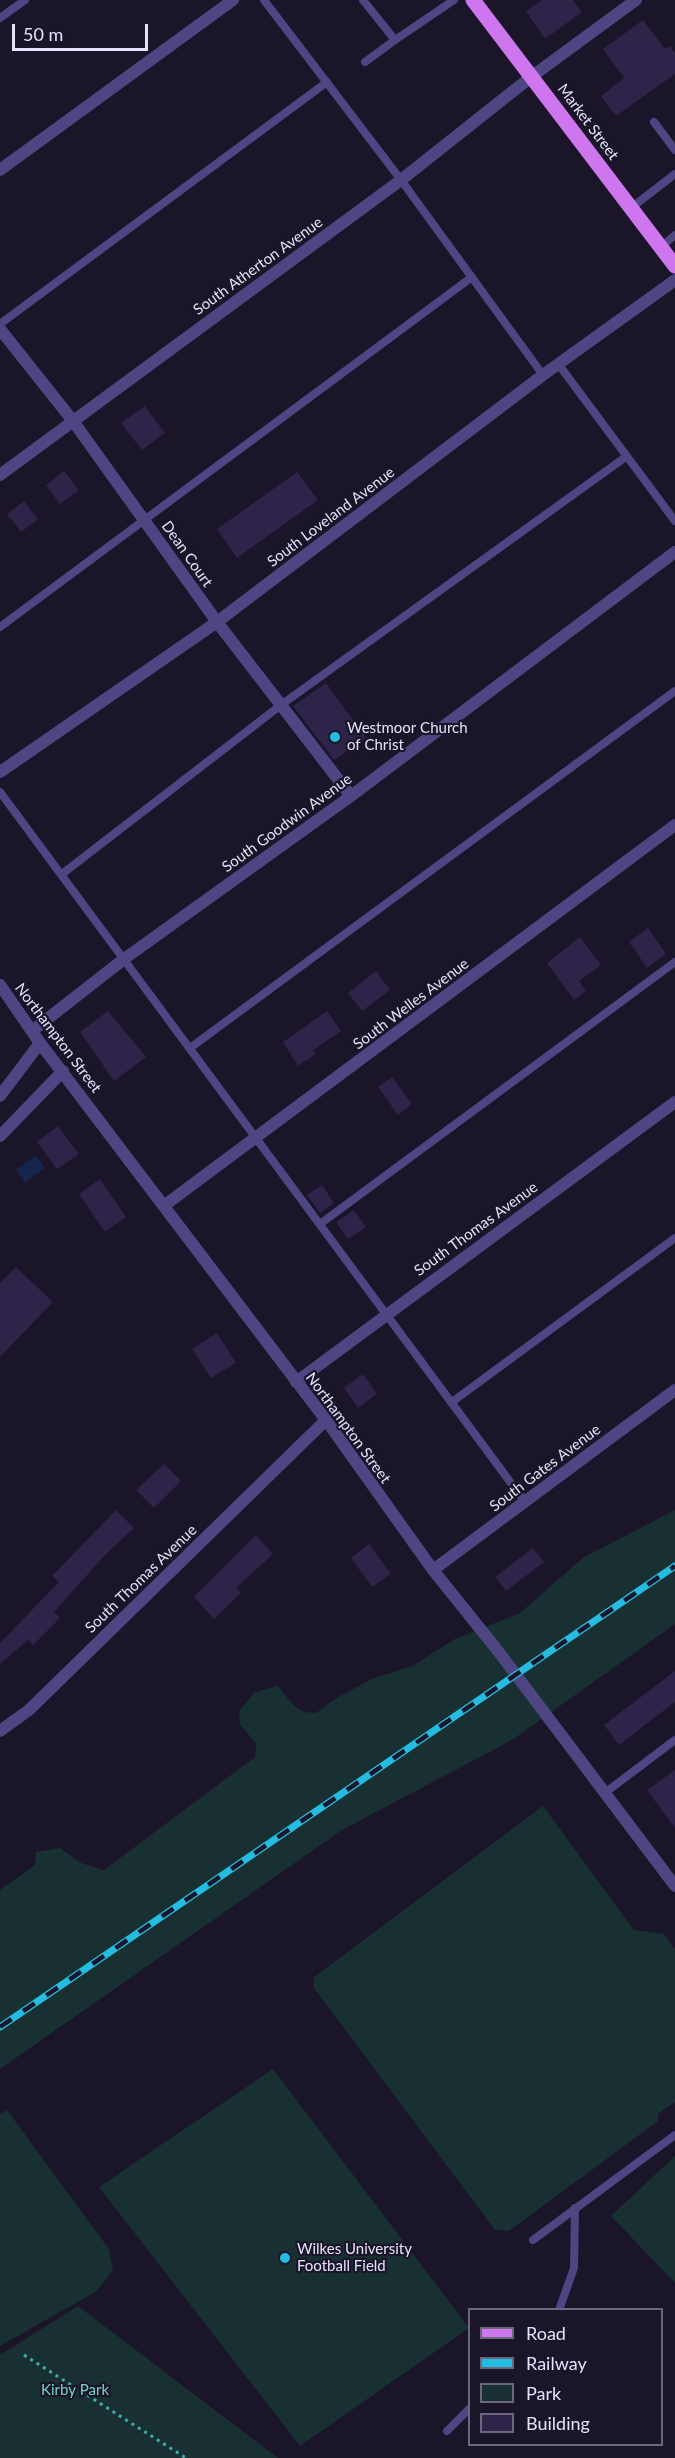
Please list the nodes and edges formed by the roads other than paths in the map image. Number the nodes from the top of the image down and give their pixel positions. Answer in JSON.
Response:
{"nodes":[{"id":1,"x":24,"y":0,"type":"edge"},
{"id":2,"x":233,"y":0,"type":"edge"},
{"id":3,"x":264,"y":0,"type":"edge"},
{"id":4,"x":363,"y":0,"type":"edge"},
{"id":5,"x":454,"y":0,"type":"edge"},
{"id":6,"x":473,"y":0,"type":"edge"},
{"id":7,"x":636,"y":0,"type":"edge"},
{"id":8,"x":0,"y":18,"type":"edge"},
{"id":9,"x":395,"y":40,"type":"junction"},
{"id":10,"x":365,"y":62,"type":"dead end"},
{"id":11,"x":531,"y":77,"type":"junction"},
{"id":12,"x":327,"y":82,"type":"junction"},
{"id":13,"x":654,"y":122,"type":"dead end"},
{"id":14,"x":675,"y":150,"type":"edge"},
{"id":15,"x":0,"y":170,"type":"edge"},
{"id":16,"x":672,"y":176,"type":"edge"},
{"id":17,"x":401,"y":180,"type":"junction"},
{"id":18,"x":675,"y":185,"type":"edge"},
{"id":19,"x":631,"y":208,"type":"junction"},
{"id":20,"x":675,"y":235,"type":"edge"},
{"id":21,"x":661,"y":247,"type":"junction"},
{"id":22,"x":675,"y":266,"type":"edge"},
{"id":23,"x":472,"y":277,"type":"junction"},
{"id":24,"x":675,"y":280,"type":"edge"},
{"id":25,"x":0,"y":324,"type":"edge"},
{"id":26,"x":0,"y":329,"type":"edge"},
{"id":27,"x":559,"y":365,"type":"junction"},
{"id":28,"x":543,"y":375,"type":"junction"},
{"id":29,"x":73,"y":421,"type":"junction"},
{"id":30,"x":627,"y":456,"type":"junction"},
{"id":31,"x":0,"y":475,"type":"edge"},
{"id":32,"x":146,"y":521,"type":"junction"},
{"id":33,"x":675,"y":521,"type":"edge"},
{"id":34,"x":675,"y":552,"type":"edge"},
{"id":35,"x":217,"y":622,"type":"junction"},
{"id":36,"x":0,"y":627,"type":"edge"},
{"id":37,"x":675,"y":691,"type":"edge"},
{"id":38,"x":281,"y":705,"type":"junction"},
{"id":39,"x":0,"y":772,"type":"edge"},
{"id":40,"x":0,"y":792,"type":"edge"},
{"id":41,"x":351,"y":796,"type":"junction"},
{"id":42,"x":675,"y":825,"type":"edge"},
{"id":43,"x":62,"y":874,"type":"junction"},
{"id":44,"x":124,"y":959,"type":"junction"},
{"id":45,"x":675,"y":962,"type":"edge"},
{"id":46,"x":0,"y":985,"type":"edge"},
{"id":47,"x":32,"y":1031,"type":"junction"},
{"id":48,"x":40,"y":1043,"type":"junction"},
{"id":49,"x":190,"y":1048,"type":"junction"},
{"id":50,"x":63,"y":1071,"type":"junction"},
{"id":51,"x":0,"y":1096,"type":"edge"},
{"id":52,"x":675,"y":1102,"type":"edge"},
{"id":53,"x":0,"y":1136,"type":"edge"},
{"id":54,"x":257,"y":1138,"type":"junction"},
{"id":55,"x":165,"y":1205,"type":"junction"},
{"id":56,"x":320,"y":1224,"type":"junction"},
{"id":57,"x":675,"y":1238,"type":"edge"},
{"id":58,"x":386,"y":1314,"type":"junction"},
{"id":59,"x":296,"y":1382,"type":"junction"},
{"id":60,"x":675,"y":1390,"type":"edge"},
{"id":61,"x":452,"y":1402,"type":"junction"},
{"id":62,"x":326,"y":1420,"type":"junction"},
{"id":63,"x":525,"y":1502,"type":"junction"},
{"id":64,"x":433,"y":1570,"type":"junction"},
{"id":65,"x":0,"y":1731,"type":"edge"},
{"id":66,"x":675,"y":1740,"type":"edge"},
{"id":67,"x":606,"y":1792,"type":"junction"},
{"id":68,"x":675,"y":1886,"type":"edge"},
{"id":69,"x":675,"y":2135,"type":"edge"},
{"id":70,"x":575,"y":2208,"type":"junction"},
{"id":71,"x":533,"y":2240,"type":"dead end"},
{"id":72,"x":560,"y":2308,"type":"edge"},
{"id":73,"x":468,"y":2410,"type":"edge"},
{"id":74,"x":447,"y":2432,"type":"dead end"}],
"edges":[{"from":1,"to":8,"type":"lane"},
{"from":2,"to":15,"type":"street"},
{"from":3,"to":12,"type":"lane"},
{"from":4,"to":9,"type":"lane"},
{"from":5,"to":9,"type":"lane"},
{"from":6,"to":11,"type":"main road","name":"Market Street"},
{"from":7,"to":11,"type":"street","name":"South Atherton Avenue"},
{"from":9,"to":10,"type":"lane"},
{"from":11,"to":17,"type":"street","name":"South Atherton Avenue"},
{"from":11,"to":19,"type":"main road","name":"Market Street"},
{"from":12,"to":17,"type":"lane"},
{"from":12,"to":25,"type":"lane"},
{"from":13,"to":14,"type":"lane"},
{"from":16,"to":18,"type":"lane"},
{"from":16,"to":19,"type":"lane"},
{"from":17,"to":23,"type":"lane"},
{"from":17,"to":29,"type":"street","name":"South Atherton Avenue"},
{"from":19,"to":21,"type":"main road","name":"Market Street"},
{"from":20,"to":21,"type":"lane"},
{"from":21,"to":22,"type":"main road","name":"Market Street"},
{"from":23,"to":28,"type":"lane"},
{"from":23,"to":32,"type":"lane"},
{"from":24,"to":27,"type":"street","name":"South Loveland Avenue"},
{"from":26,"to":29,"type":"street","name":"Dean Court"},
{"from":27,"to":28,"type":"street","name":"South Loveland Avenue"},
{"from":27,"to":30,"type":"lane"},
{"from":28,"to":35,"type":"street","name":"South Loveland Avenue"},
{"from":29,"to":31,"type":"street","name":"South Atherton Avenue"},
{"from":29,"to":32,"type":"street","name":"Dean Court"},
{"from":30,"to":33,"type":"lane"},
{"from":30,"to":38,"type":"lane"},
{"from":32,"to":35,"type":"street","name":"Dean Court"},
{"from":32,"to":36,"type":"lane"},
{"from":34,"to":41,"type":"street","name":"South Goodwin Avenue"},
{"from":35,"to":38,"type":"street","name":"Dean Court"},
{"from":35,"to":39,"type":"street","name":"South Loveland Avenue"},
{"from":37,"to":49,"type":"lane"},
{"from":38,"to":41,"type":"street","name":"Dean Court"},
{"from":38,"to":43,"type":"lane"},
{"from":40,"to":43,"type":"lane"},
{"from":41,"to":44,"type":"street","name":"South Goodwin Avenue"},
{"from":42,"to":54,"type":"street","name":"South Welles Avenue"},
{"from":43,"to":44,"type":"lane"},
{"from":44,"to":47,"type":"street","name":"South Goodwin Avenue"},
{"from":44,"to":49,"type":"lane"},
{"from":45,"to":56,"type":"lane"},
{"from":46,"to":47,"type":"street","name":"Northampton Street"},
{"from":47,"to":48,"type":"street","name":"Northampton Street"},
{"from":48,"to":50,"type":"street","name":"Northampton Street"},
{"from":48,"to":51,"type":"street"},
{"from":49,"to":54,"type":"lane"},
{"from":50,"to":53,"type":"street"},
{"from":50,"to":55,"type":"street","name":"Northampton Street"},
{"from":52,"to":58,"type":"street","name":"South Thomas Avenue"},
{"from":54,"to":55,"type":"street","name":"South Welles Avenue"},
{"from":54,"to":56,"type":"lane"},
{"from":55,"to":59,"type":"street","name":"Northampton Street"},
{"from":56,"to":58,"type":"lane"},
{"from":57,"to":61,"type":"lane"},
{"from":58,"to":59,"type":"street","name":"South Thomas Avenue"},
{"from":58,"to":61,"type":"lane"},
{"from":59,"to":62,"type":"street","name":"Northampton Street"},
{"from":60,"to":63,"type":"street","name":"South Gates Avenue"},
{"from":61,"to":63,"type":"lane"},
{"from":62,"to":64,"type":"street","name":"Northampton Street"},
{"from":62,"to":65,"type":"street","name":"South Thomas Avenue"},
{"from":63,"to":64,"type":"street","name":"South Gates Avenue"},
{"from":64,"to":67,"type":"street","name":"Northampton Street"},
{"from":66,"to":67,"type":"lane"},
{"from":67,"to":68,"type":"street","name":"Northampton Street"},
{"from":69,"to":70,"type":"lane"},
{"from":70,"to":71,"type":"lane"},
{"from":70,"to":72,"type":"lane"},
{"from":73,"to":74,"type":"lane"}]}
